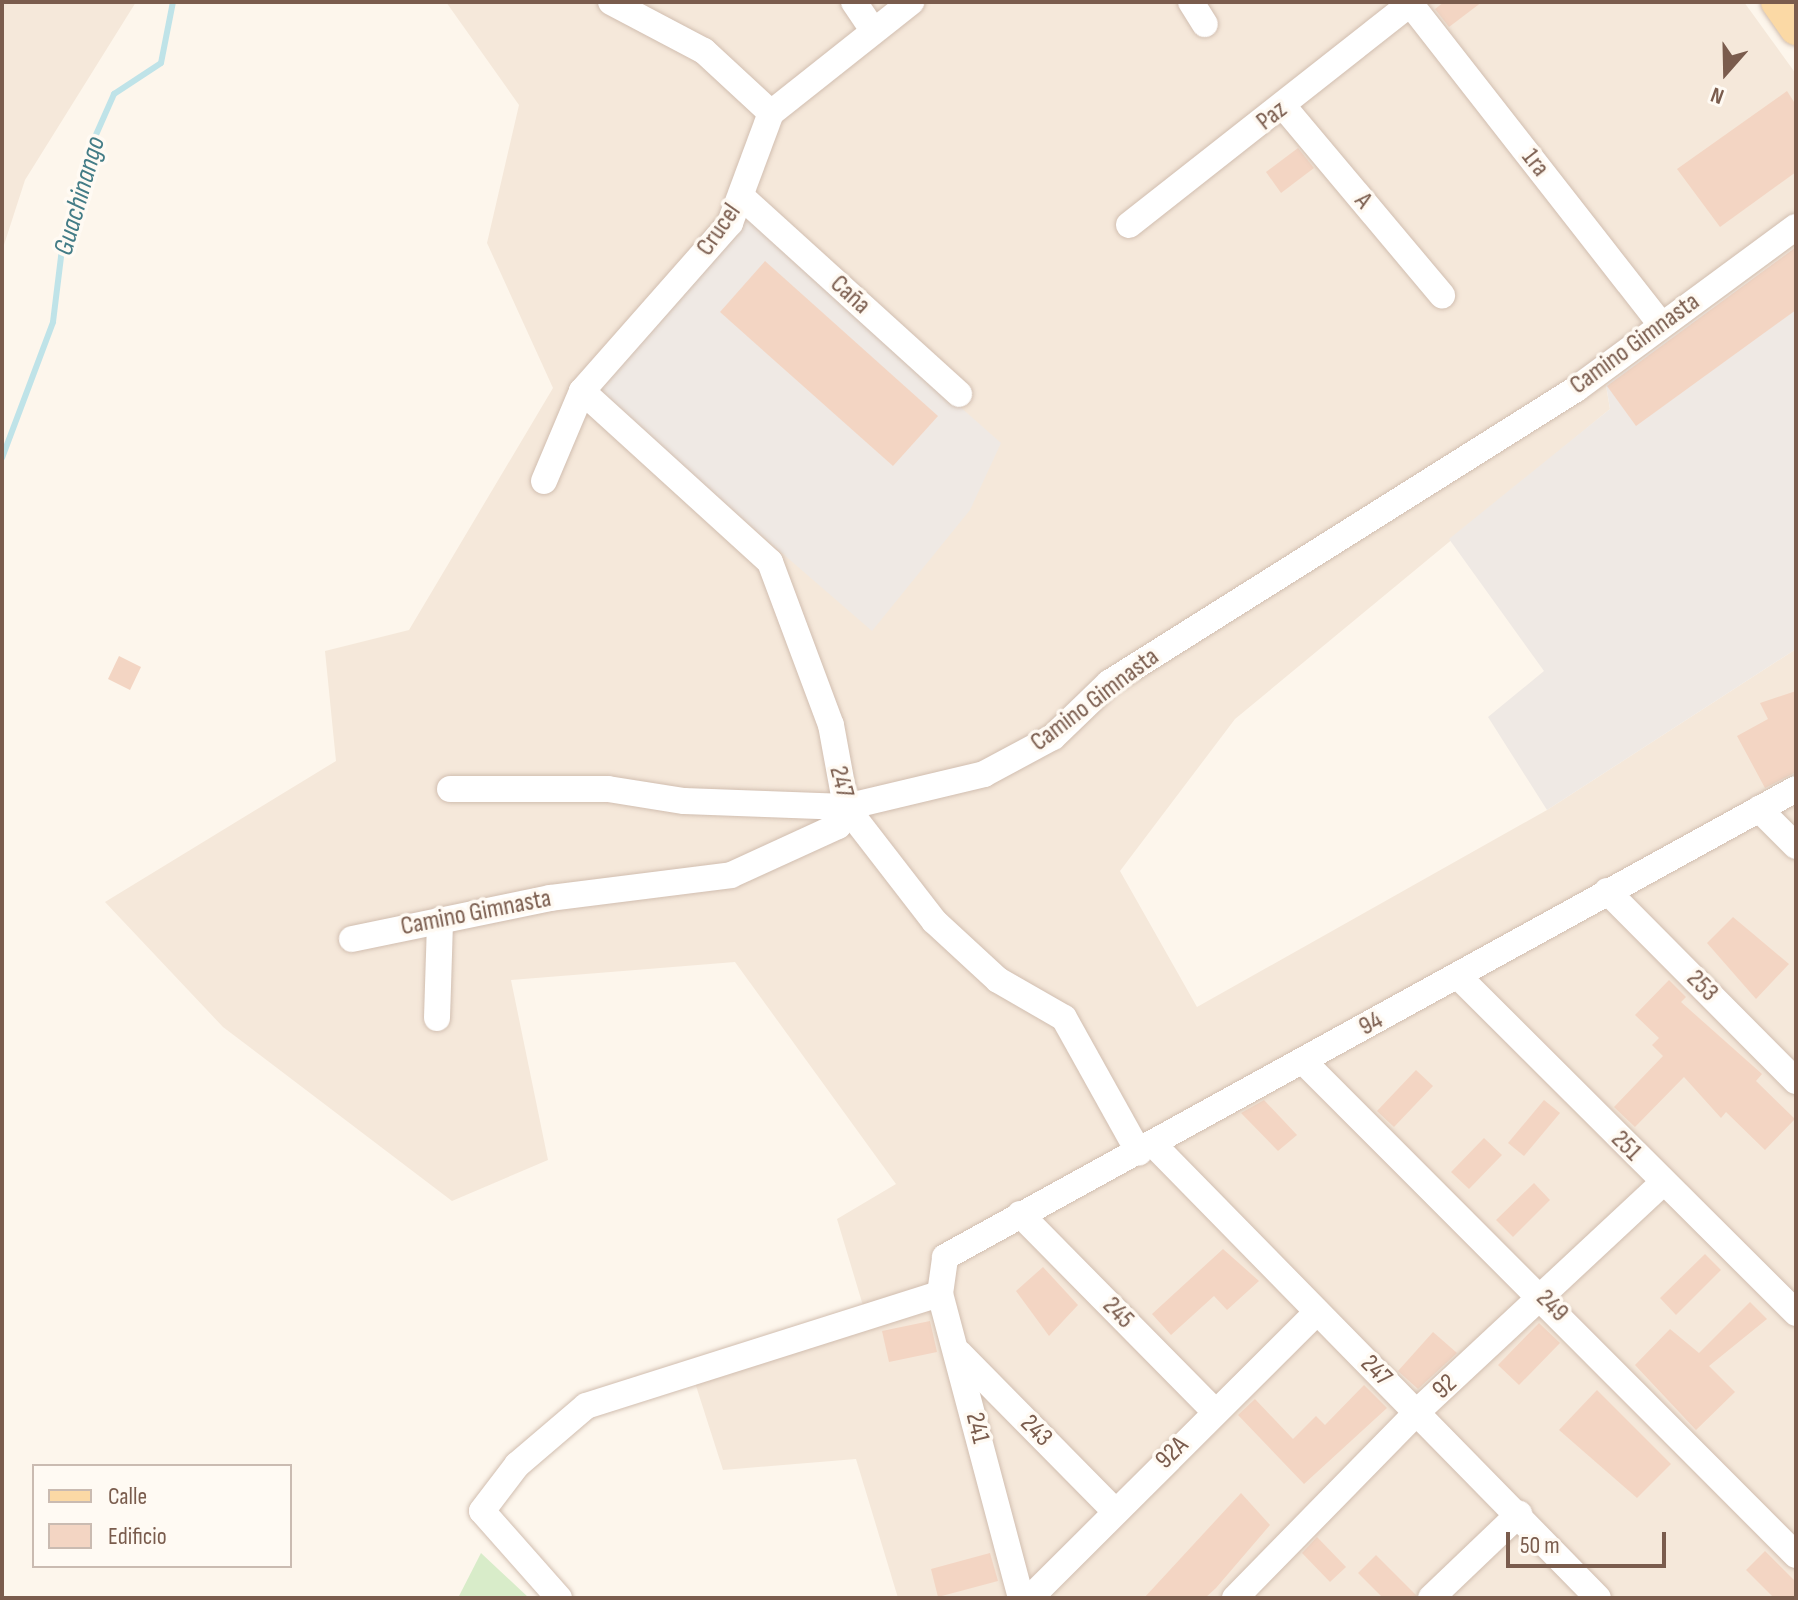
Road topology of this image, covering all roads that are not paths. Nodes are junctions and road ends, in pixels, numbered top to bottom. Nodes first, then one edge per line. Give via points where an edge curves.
1 (611, 2) edge
2 (854, 2) edge
3 (911, 2) edge
4 (1410, 2) edge
5 (1777, 2) edge
6 (872, 29) junction
7 (1796, 29) edge
8 (1284, 107) junction
9 (771, 113) junction
10 (742, 197) junction
11 (1129, 225) dead end
12 (1796, 227) edge
13 (1442, 295) dead end
14 (1661, 324) junction
15 (582, 391) junction
16 (959, 394) dead end
17 (544, 481) dead end
18 (450, 789) dead end
19 (1796, 789) edge
20 (846, 807) junction
21 (1759, 809) junction
22 (1796, 846) edge
23 (1607, 891) junction
24 (440, 920) junction
25 (352, 939) dead end
26 (1459, 977) junction
27 (437, 1018) dead end
28 (1303, 1061) junction
29 (1796, 1081) edge
30 (1146, 1149) junction
31 (1663, 1183) junction
32 (1020, 1214) junction
33 (945, 1257) joint
34 (940, 1294) junction
35 (1544, 1298) junction
36 (1317, 1312) junction
37 (1796, 1313) edge
38 (958, 1353) junction
39 (1215, 1412) junction
40 (1417, 1412) junction
41 (1114, 1510) junction
42 (1519, 1514) junction
43 (1796, 1555) edge
44 (559, 1598) edge
45 (1021, 1598) edge
46 (1030, 1598) edge
47 (1235, 1598) edge
48 (1431, 1598) edge
49 (1598, 1598) edge

1 - 9 street via 704,51
2 - 6 street
3 - 6 street
4 - 8 street, Paz
4 - 14 street, 1ra
5 - 7 main road
6 - 9 street
8 - 11 street, Paz
8 - 13 street, A
9 - 10 street, Crucel
10 - 15 street, Crucel via 730,223
10 - 16 street, Caña
12 - 14 street, Camino Gimnasta
14 - 20 street, Camino Gimnasta via 1576,389 1109,683 1053,737 984,774
15 - 17 street, Crucel
15 - 20 street, 247 via 770,562 831,725
18 - 20 street via 608,789 684,801
19 - 21 street, 94
20 - 24 street, Camino Gimnasta via 838,826 731,875
20 - 30 street, 247 via 934,921 998,980 1064,1018
21 - 22 street
21 - 23 street, 94
23 - 26 street, 94
23 - 29 street, 253
24 - 25 street, Camino Gimnasta
24 - 27 street
26 - 28 street, 94
26 - 31 street, 251
28 - 30 street, 94
28 - 35 street, 249
30 - 32 street, 94
30 - 36 street, 247
31 - 35 street, 92
31 - 37 street, 251
32 - 33 street, 94
32 - 39 street, 245
33 - 34 street, 241
34 - 38 street, 241
34 - 44 street via 586,1406 517,1465 482,1511
35 - 40 street, 92
35 - 43 street, 249
36 - 39 street, 92A
36 - 40 street, 247
38 - 41 street, 243
38 - 45 street, 241
39 - 41 street, 92A
40 - 42 street, 247
40 - 47 street, 92
41 - 46 street, 92A
42 - 48 street
42 - 49 street, 247

